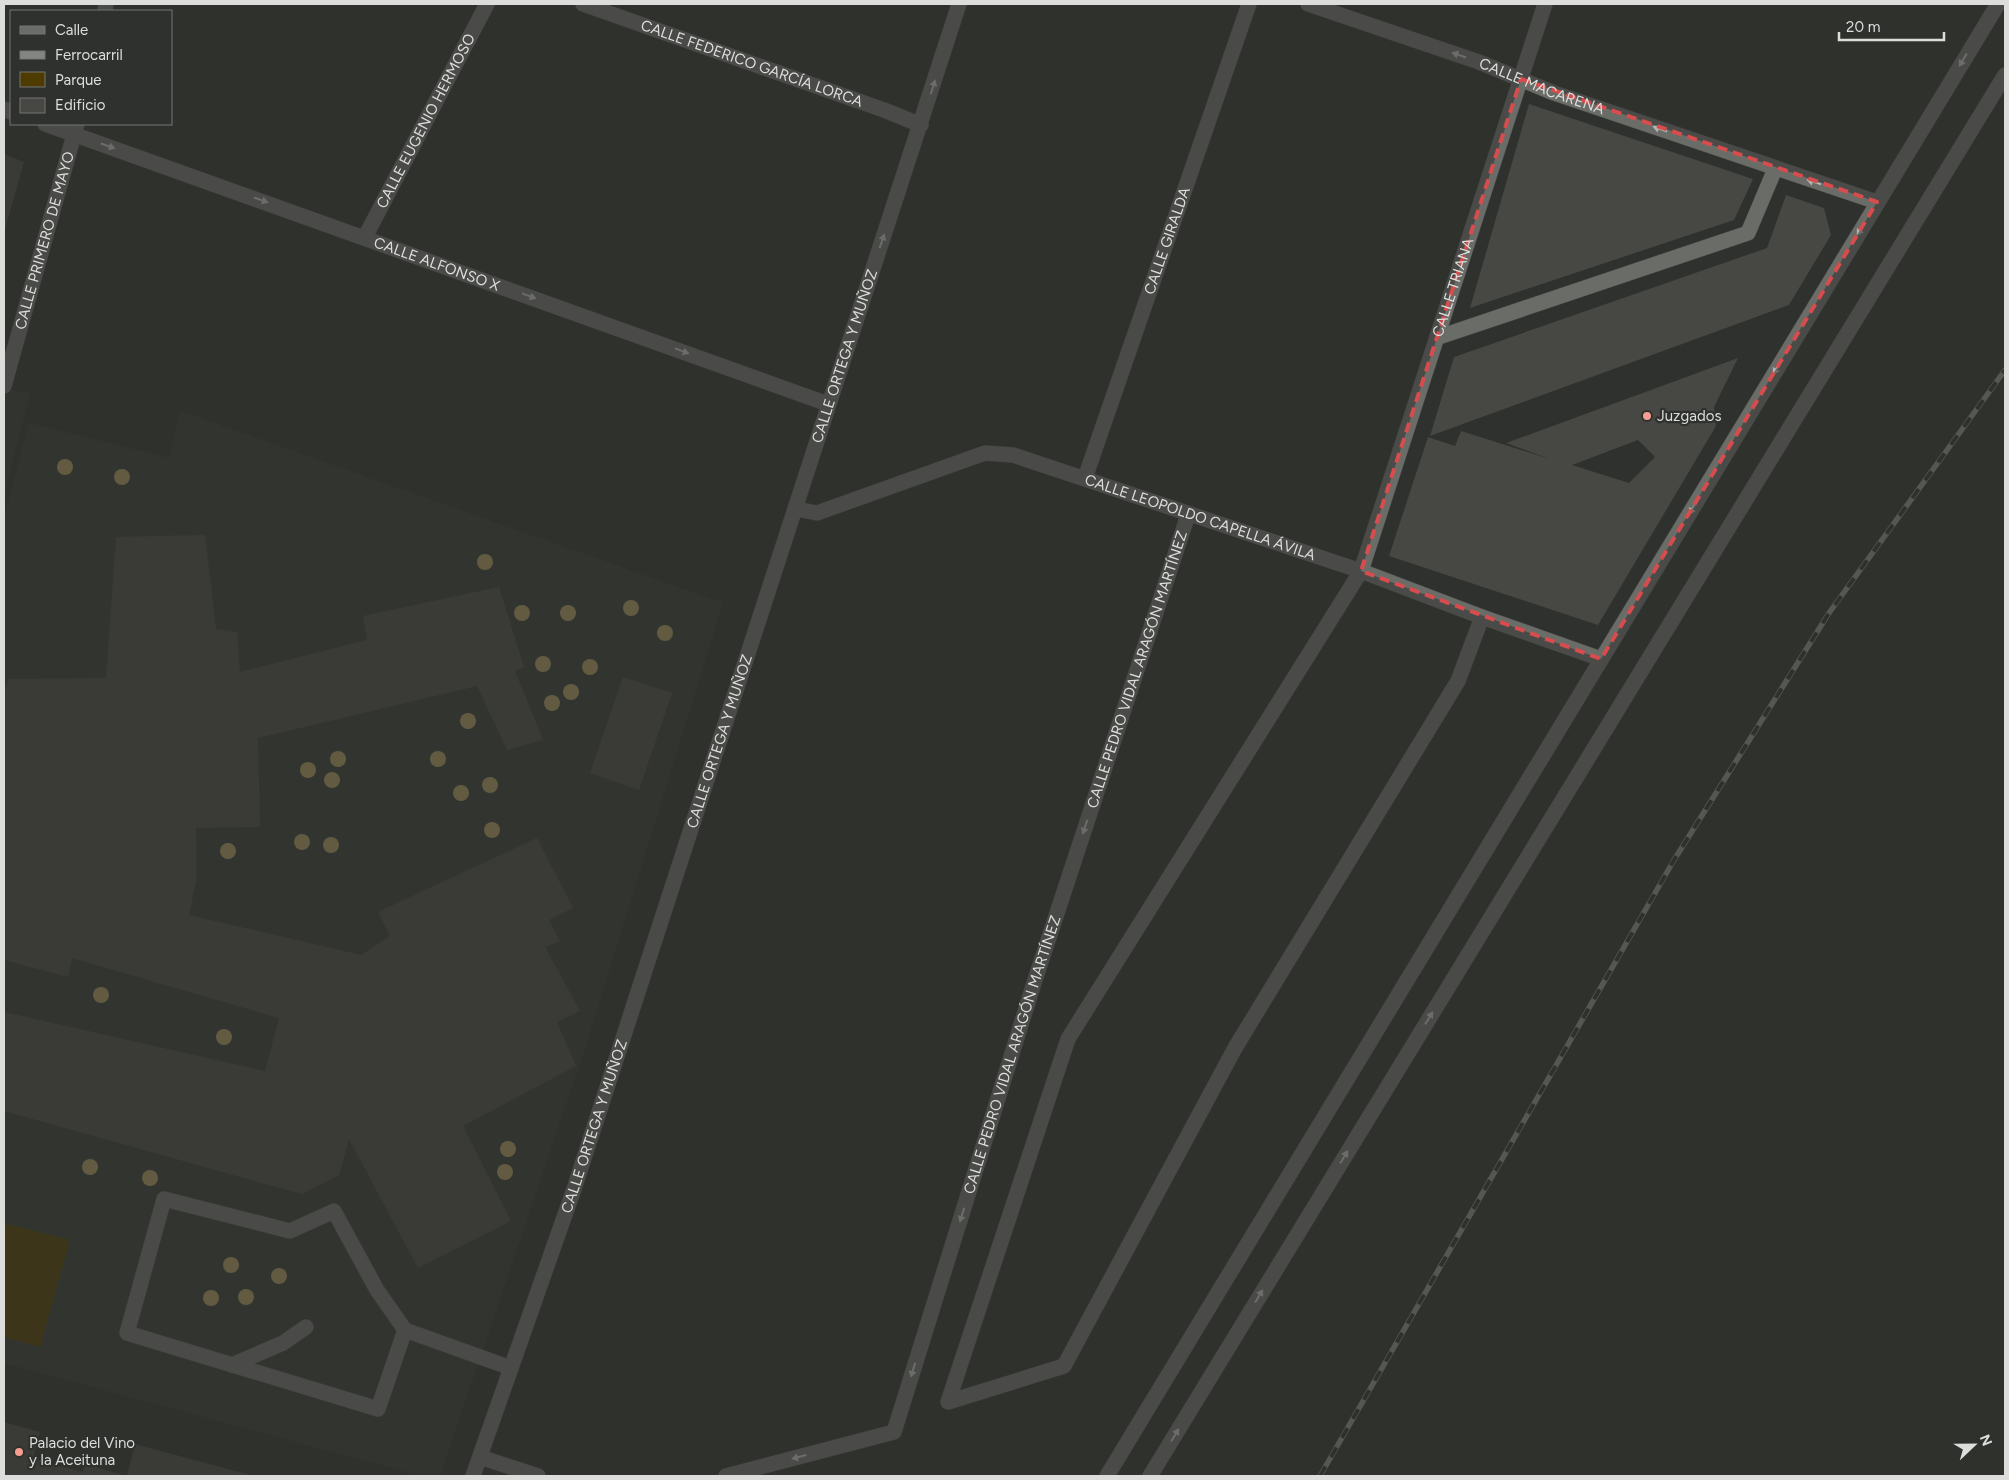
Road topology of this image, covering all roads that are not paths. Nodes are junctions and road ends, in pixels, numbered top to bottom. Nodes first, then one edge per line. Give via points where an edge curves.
1 (487, 4) edge
2 (582, 4) edge
3 (959, 4) edge
4 (1249, 4) edge
5 (1308, 4) edge
6 (1545, 4) edge
7 (1998, 4) edge
8 (2005, 75) edge
9 (1521, 79) junction
10 (51, 125) edge
11 (921, 125) junction
12 (76, 129) edge
13 (1775, 169) junction
14 (1877, 202) junction
15 (365, 236) junction
16 (1438, 337) junction
17 (6, 362) edge
18 (4, 386) edge
19 (828, 404) junction
20 (1085, 478) junction
21 (796, 509) junction
22 (1188, 515) junction
23 (1361, 571) junction
24 (1482, 617) junction
25 (1601, 659) junction
26 (306, 1327) dead end
27 (405, 1330) junction
28 (232, 1365) junction
29 (511, 1368) junction
30 (480, 1457) junction
31 (473, 1476) edge
32 (538, 1476) edge
33 (726, 1476) edge
34 (1108, 1476) edge
35 (1150, 1476) edge

1 - 15 street, CALLE EUGENIO HERMOSO
2 - 11 street, CALLE FEDERICO GARCÍA LORCA
11 -> 3 street, CALLE ORTEGA Y MUÑOZ
4 - 20 street, CALLE GIRALDA
9 -> 5 street, CALLE MACARENA
6 - 9 street, CALLE TRIANA
7 -> 14 street
35 -> 8 street
13 -> 9 street, CALLE MACARENA
9 - 16 street, CALLE TRIANA
10 - 12 street, CALLE ALFONSO X
19 -> 11 street, CALLE ORTEGA Y MUÑOZ
12 -> 15 street, CALLE ALFONSO X
12 - 17 street, CALLE PRIMERO DE MAYO via 23,320
14 -> 13 street, CALLE MACARENA
13 - 16 street via 1748,232
14 -> 25 street
15 -> 19 street, CALLE ALFONSO X
16 - 23 street, CALLE TRIANA
17 - 18 street, CALLE PRIMERO DE MAYO
19 - 21 street, CALLE ORTEGA Y MUÑOZ
20 - 21 street, CALLE LEOPOLDO CAPELLA ÁVILA via 1013,455 985,453 817,514
20 - 22 street, CALLE LEOPOLDO CAPELLA ÁVILA
21 - 29 street, CALLE ORTEGA Y MUÑOZ via 574,1189
22 - 23 street, CALLE LEOPOLDO CAPELLA ÁVILA
22 -> 33 street, CALLE PEDRO VIDAL ARAGÓN MARTÍNEZ via 1034,983 894,1432
23 - 24 street, CALLE LEOPOLDO CAPELLA ÁVILA
23 - 24 street, CALLE TRIANA via 1068,1039 948,1402 1064,1366 1235,1048 1458,681
24 - 25 street, CALLE LEOPOLDO CAPELLA ÁVILA
25 - 34 street
26 - 28 street via 284,1343
27 - 28 street via 378,1410
27 - 28 street via 377,1290 334,1211 290,1231 164,1199 127,1333
27 - 29 street
29 - 30 street, CALLE ORTEGA Y MUÑOZ
30 - 31 street, CALLE ORTEGA Y MUÑOZ
30 - 32 street

